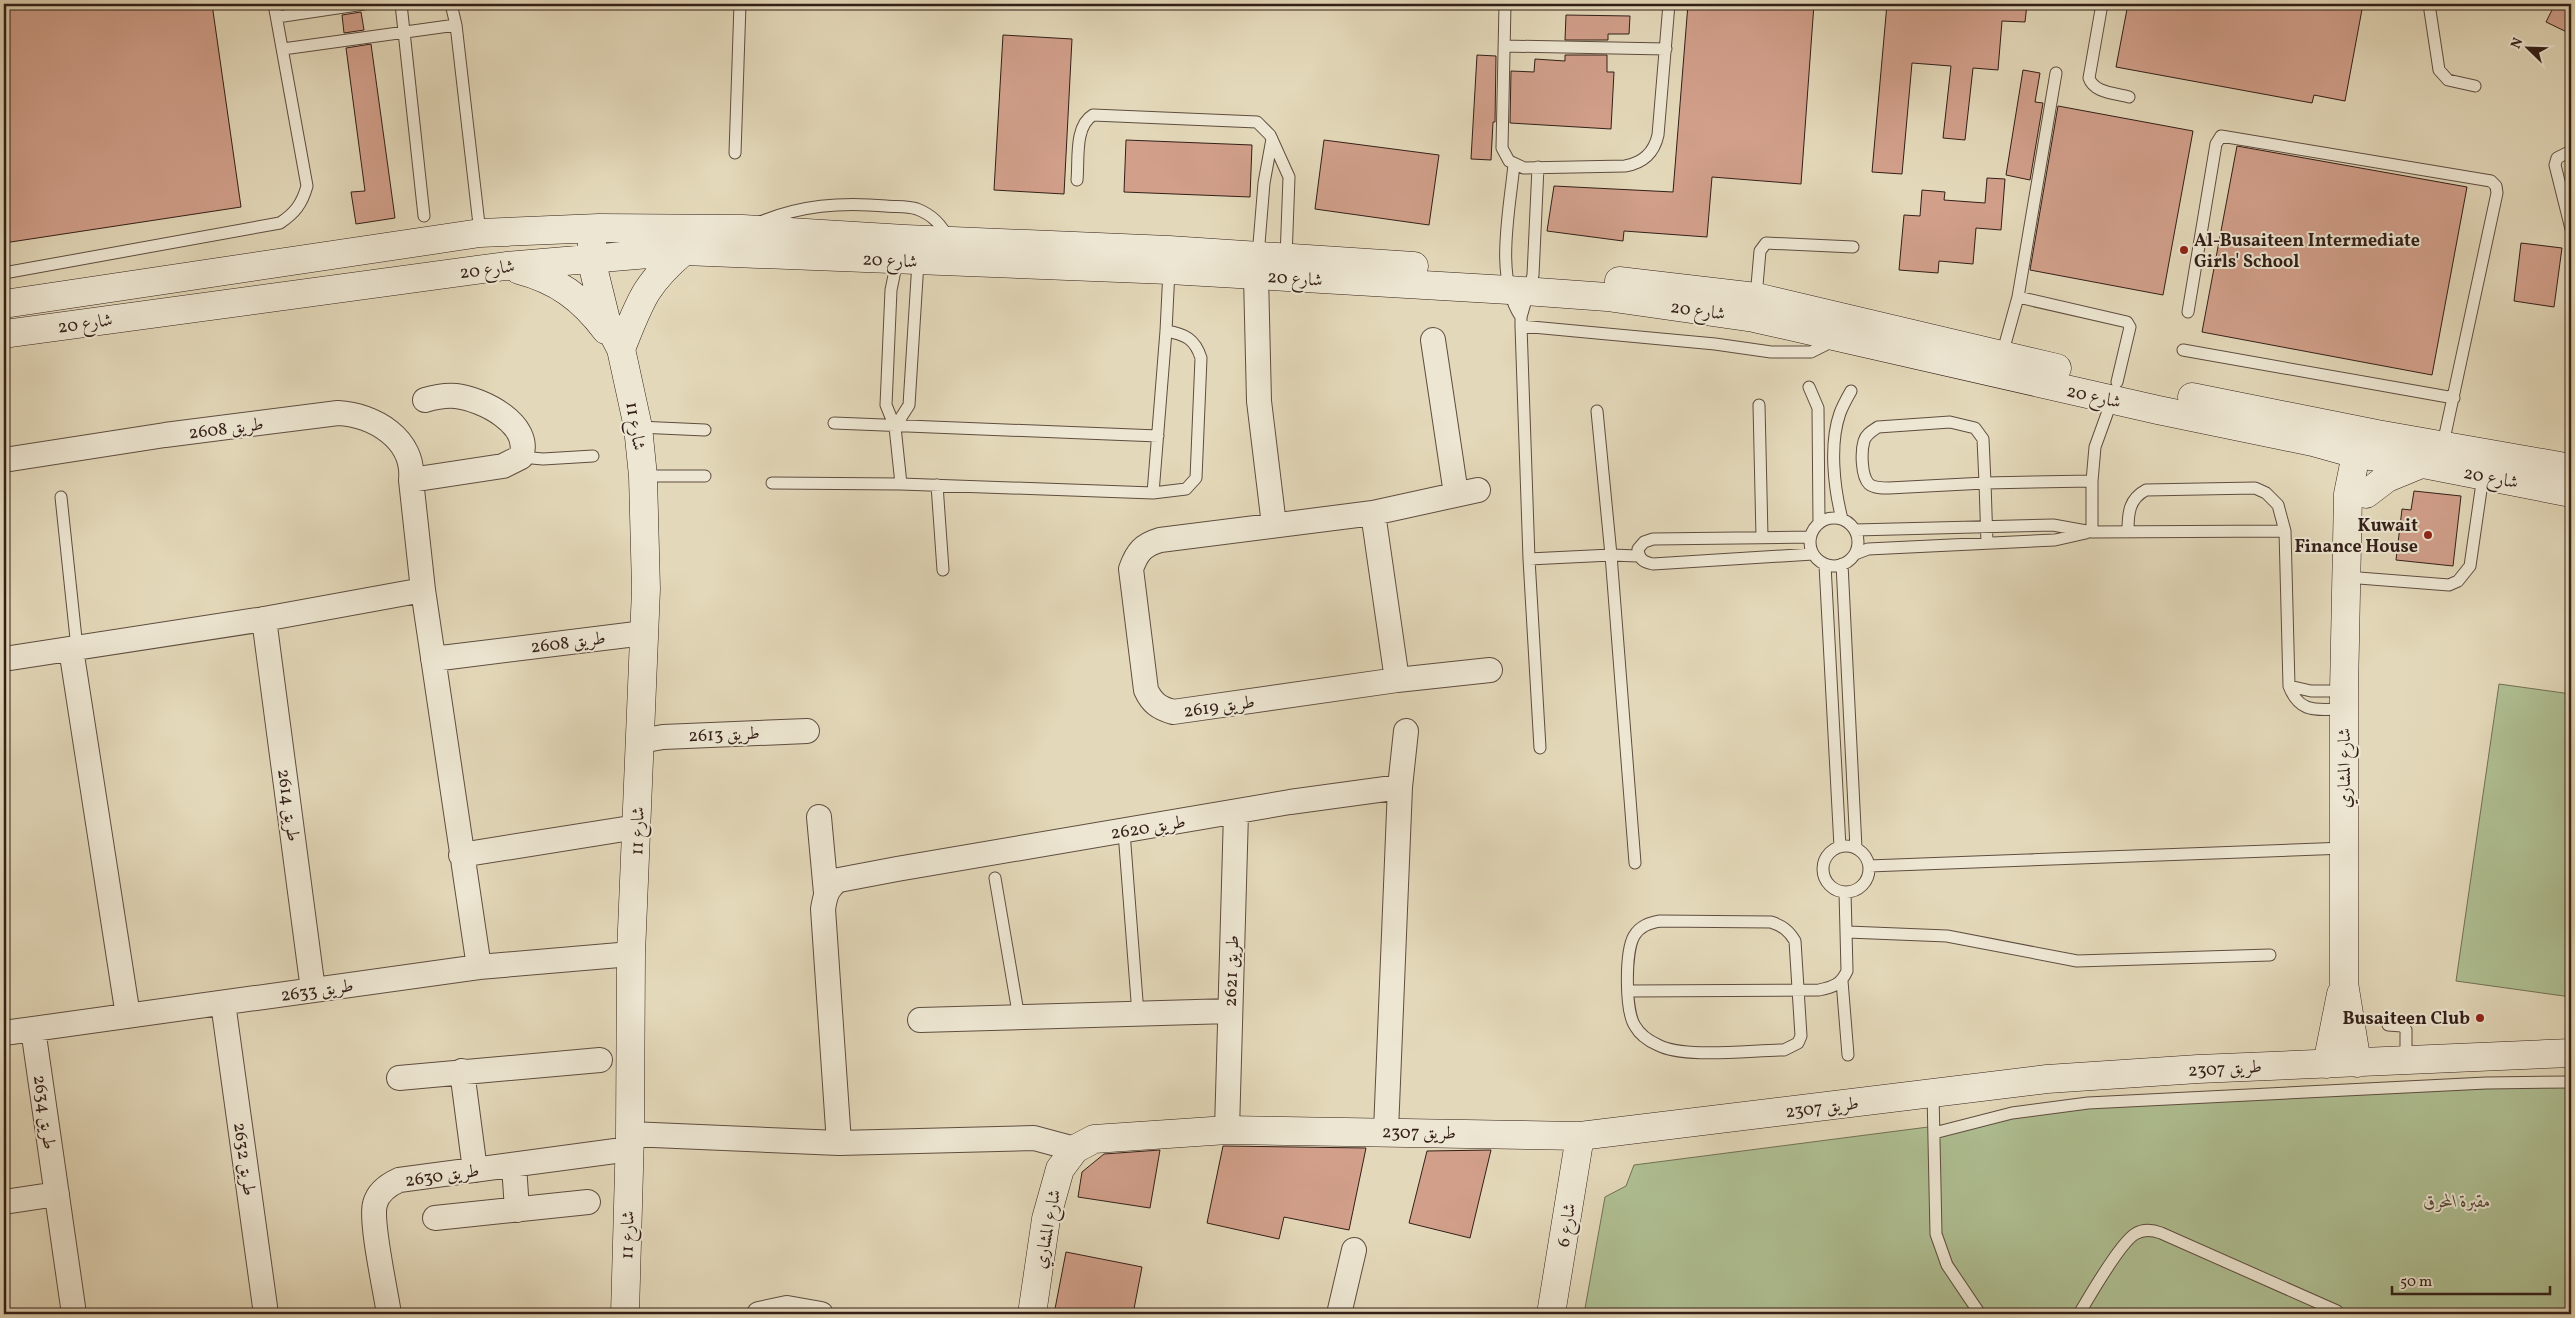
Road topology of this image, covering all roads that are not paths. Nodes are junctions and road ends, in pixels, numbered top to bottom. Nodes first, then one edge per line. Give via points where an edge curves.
1 (274, 4) edge
2 (364, 4) edge
3 (401, 4) edge
4 (451, 4) edge
5 (740, 4) edge
6 (1505, 4) edge
7 (1669, 4) edge
8 (2102, 4) edge
9 (2430, 4) edge
10 (277, 17) junction
11 (456, 25) junction
12 (404, 33) junction
13 (1504, 46) junction
14 (1666, 49) junction
15 (283, 50) junction
16 (2056, 72) dead end
17 (2475, 86) dead end
18 (2129, 96) dead end
19 (1272, 139) junction
20 (2571, 151) edge
21 (735, 153) dead end
22 (1514, 164) junction
23 (1538, 167) junction
24 (1077, 180) dead end
25 (424, 216) dead end
26 (743, 229) junction
27 (2571, 229) edge
28 (480, 233) junction
29 (949, 240) junction
30 (595, 243) junction
31 (1853, 247) dead end
32 (684, 251) junction
33 (907, 254) junction
34 (1169, 260) junction
35 (506, 266) junction
36 (1257, 266) junction
37 (1286, 267) junction
38 (4, 273) edge
39 (1520, 295) junction
40 (1756, 297) junction
41 (2018, 297) junction
42 (4, 304) edge
43 (2188, 312) dead end
44 (1166, 331) junction
45 (4, 334) edge
46 (1838, 338) junction
47 (1433, 340) dead end
48 (621, 349) junction
49 (2183, 350) dead end
50 (2002, 355) junction
51 (1809, 387) dead end
52 (1851, 391) dead end
53 (2115, 391) junction
54 (2454, 398) junction
55 (425, 400) dead end
56 (1760, 405) dead end
57 (1597, 411) dead end
58 (834, 423) dead end
59 (638, 427) junction
60 (895, 427) junction
61 (705, 430) dead end
62 (1158, 436) junction
63 (2313, 442) junction
64 (2367, 443) junction
65 (2443, 444) junction
66 (593, 456) dead end
67 (521, 457) junction
68 (4, 460) edge
69 (2423, 464) junction
70 (2571, 468) edge
71 (2483, 475) junction
72 (642, 476) junction
73 (704, 476) dead end
74 (411, 480) junction
75 (2092, 481) junction
76 (772, 483) dead end
77 (1985, 483) junction
78 (901, 484) junction
79 (937, 485) junction
80 (1153, 493) junction
81 (2571, 493) edge
82 (2357, 494) junction
83 (61, 497) dead end
84 (1373, 513) junction
85 (1842, 519) junction
86 (1818, 523) junction
87 (1274, 526) junction
88 (1986, 526) junction
89 (1855, 530) junction
90 (2128, 531) junction
91 (2285, 531) junction
92 (2092, 532) junction
93 (1762, 537) junction
94 (1810, 537) junction
95 (1987, 543) junction
96 (1813, 554) junction
97 (1855, 554) junction
98 (1611, 555) junction
99 (1638, 556) junction
100 (1529, 559) junction
101 (1825, 564) junction
102 (1842, 564) junction
103 (2347, 566) junction
104 (943, 570) dead end
105 (423, 590) junction
106 (264, 619) junction
107 (644, 632) junction
108 (74, 649) junction
109 (4, 659) edge
110 (433, 659) junction
111 (1490, 670) dead end
112 (1397, 680) junction
113 (2289, 686) junction
114 (2344, 700) junction
115 (807, 731) dead end
116 (1406, 731) dead end
117 (640, 741) junction
118 (1540, 748) dead end
119 (1400, 787) junction
120 (1236, 813) junction
121 (819, 817) dead end
122 (637, 827) junction
123 (1124, 832) junction
124 (1840, 847) junction
125 (1856, 848) junction
126 (2345, 848) junction
127 (461, 855) junction
128 (1635, 863) dead end
129 (1870, 866) junction
130 (995, 878) dead end
131 (1846, 892) junction
132 (826, 893) junction
133 (1848, 932) junction
134 (631, 954) junction
135 (2270, 955) dead end
136 (479, 967) junction
137 (1842, 981) junction
138 (2344, 983) junction
139 (313, 990) junction
140 (1798, 990) junction
141 (1629, 991) junction
142 (223, 1003) junction
143 (1230, 1011) junction
144 (1138, 1014) junction
145 (128, 1016) junction
146 (1019, 1018) junction
147 (920, 1020) dead end
148 (2388, 1025) dead end
149 (33, 1029) junction
150 (4, 1033) edge
151 (2571, 1053) edge
152 (1848, 1055) dead end
153 (600, 1060) dead end
154 (2406, 1061) junction
155 (2357, 1063) junction
156 (2327, 1064) junction
157 (462, 1071) junction
158 (399, 1078) dead end
159 (2571, 1082) edge
160 (1933, 1093) junction
161 (1227, 1130) junction
162 (1386, 1132) junction
163 (1934, 1133) junction
164 (1580, 1136) junction
165 (630, 1142) junction
166 (839, 1143) junction
167 (1075, 1149) junction
168 (514, 1165) junction
169 (475, 1170) junction
170 (57, 1194) junction
171 (4, 1202) edge
172 (588, 1202) dead end
173 (517, 1210) junction
174 (435, 1218) dead end
175 (1354, 1250) dead end
176 (2337, 1311) dead end
177 (74, 1314) edge
178 (266, 1314) edge
179 (389, 1314) edge
180 (625, 1314) edge
181 (759, 1314) edge
182 (822, 1314) edge
183 (1032, 1314) edge
184 (1339, 1314) edge
185 (1551, 1314) edge
186 (1980, 1314) edge
187 (2079, 1314) edge

1 - 10 lane
2 - 10 lane
3 - 12 lane
4 - 11 lane
5 - 21 lane
6 - 13 lane
7 - 14 lane
8 - 18 lane via 2089,78 2098,89
9 - 17 lane via 2439,70 2448,80
10 - 15 lane
11 - 12 lane
11 - 28 lane
12 - 15 lane
12 - 25 lane
13 - 14 lane
13 - 22 lane via 1502,148
14 - 23 lane via 1658,135 1647,156 1625,166
15 - 38 lane via 307,186 302,202 293,214 280,223
16 - 41 lane
19 - 24 lane via 1263,126 1251,120 1099,114 1087,119 1082,128
19 - 36 lane via 1264,183
19 - 37 lane via 1289,178
20 - 27 lane via 2557,158 2555,165
22 - 23 lane via 1524,168
22 - 39 lane
23 - 39 lane
26 - 29 lane via 809,206 862,204 915,208 936,220
26 - 30 main road, شارع 20
26 - 33 main road, شارع 20
28 - 30 main road, شارع 20
28 - 42 main road, شارع 20
29 - 33 main road, شارع 20
29 - 34 main road, شارع 20
30 - 32 main road, شارع 20
30 - 35 main road, شارع 20
30 - 48 main road, شارع 11 via 624,323
31 - 40 lane via 1766,243 1760,251
32 - 33 main road, شارع 20
32 - 48 main road via 660,270 648,287
33 - 34 main road, شارع 20
33 - 60 lane via 909,406
33 - 60 lane via 891,290 886,405
34 - 36 main road, شارع 20
34 - 44 lane
35 - 45 main road, شارع 20
35 - 48 main road via 542,276 573,293
36 - 37 main road, شارع 20
36 - 87 street via 1259,401
37 - 39 main road, شارع 20
39 - 40 main road, شارع 20 via 1618,281
39 - 46 main road, شارع 20 via 1607,297 1754,318
39 - 46 lane via 1715,344 1772,352 1811,352
39 - 100 lane
40 - 50 main road, شارع 20
41 - 50 lane
41 - 53 lane via 2127,322 2130,327
43 - 54 lane via 2216,144 2222,136 2487,179 2494,183 2497,193
44 - 62 lane
44 - 80 lane via 1189,338 1197,346 1201,358 1196,478 1186,489
46 - 53 main road, شارع 20
47 - 84 street, طريق 2619 via 1467,492
48 - 59 main road, شارع 11
49 - 54 lane
50 - 53 main road, شارع 20
51 - 86 lane via 1818,408
52 - 85 lane via 1840,413 1835,449
53 - 63 main road, شارع 20
53 - 64 main road, شارع 20
53 - 75 lane via 2095,447
54 - 65 lane
55 - 67 street via 454,396 488,406 522,437 524,450
56 - 93 lane
57 - 98 lane
58 - 60 lane
59 - 61 lane
59 - 72 main road, شارع 11
60 - 62 lane
60 - 78 lane
62 - 80 lane
63 - 64 main road, شارع 20
63 - 82 main road
64 - 65 main road, شارع 20
64 - 69 main road, شارع 20
64 - 82 main road, شارع المشاري
65 - 70 main road, شارع 20
66 - 67 lane
67 - 74 street via 503,466
68 - 74 street, طريق 2608 via 338,413 366,417 390,432 408,455
69 - 71 main road, شارع 20
69 - 82 main road via 2392,475
71 - 81 main road, شارع 20
71 - 103 lane via 2470,566 2458,581 2449,585
72 - 73 lane
72 - 107 main road, شارع 11 via 646,588
74 - 105 street, طريق 2608
75 - 77 lane
75 - 92 lane
76 - 78 lane
77 - 77 lane via 1983,439 1974,428 1964,424 1878,427 1864,440 1864,476 1869,484 1877,487
77 - 88 lane
78 - 79 lane
79 - 80 lane
79 - 104 lane
82 - 103 main road, شارع المشاري
83 - 108 lane
84 - 87 street, طريق 2619
84 - 112 street
85 - 86 lane via 1834,517
85 - 89 lane
86 - 94 lane
87 - 112 street, طريق 2619 via 1160,540 1147,544 1136,554 1131,569 1146,690 1152,701 1173,712
88 - 89 lane
88 - 92 lane via 2053,525
88 - 95 lane
89 - 97 lane via 1858,546
90 - 91 lane
90 - 91 lane via 2131,504 2136,495 2146,490 2255,488 2266,493 2278,505
90 - 92 lane
91 - 113 lane
92 - 95 lane via 2055,540
93 - 94 lane
93 - 99 lane via 1653,539 1644,542 1638,549
94 - 96 lane
95 - 97 lane via 1868,549
96 - 99 lane via 1653,564 1643,562
96 - 101 lane
97 - 102 lane
98 - 99 lane
98 - 100 lane
98 - 128 lane
100 - 118 lane
101 - 102 lane
101 - 124 lane
102 - 125 lane
103 - 114 main road, شارع المشاري
105 - 106 street
105 - 110 street, طريق 2608
106 - 108 street
106 - 139 street, طريق 2614
107 - 110 street, طريق 2608
107 - 117 main road, شارع 11
108 - 109 street
108 - 145 street
110 - 127 street, طريق 2608
111 - 112 street, طريق 2619
113 - 114 lane
113 - 114 lane via 2294,699 2312,709
114 - 126 main road, شارع المشاري
115 - 117 street, طريق 2613 via 663,737
116 - 119 street
117 - 122 main road, شارع 11
119 - 120 street, طريق 2620
119 - 162 street
120 - 123 street, طريق 2620
120 - 143 street, طريق 2621
121 - 132 street
122 - 127 street
122 - 134 main road, شارع 11
123 - 132 street, طريق 2620 via 839,880
123 - 144 lane
124 - 125 lane
124 - 131 lane via 1827,856 1824,872 1831,886
125 - 129 lane
126 - 129 lane
126 - 138 main road, شارع المشاري
127 - 136 street, طريق 2608
129 - 131 lane via 1866,881 1854,891
130 - 146 lane
131 - 133 lane
132 - 166 street via 823,909
133 - 135 lane via 1947,936 2077,960
133 - 137 lane via 1846,971
134 - 136 street, طريق 2633
134 - 165 main road, شارع 11
136 - 139 street, طريق 2633
137 - 140 lane via 1832,987
137 - 152 lane
138 - 155 main road, شارع المشاري
138 - 156 main road, شارع المشاري
139 - 142 street, طريق 2633
140 - 141 lane
140 - 141 lane via 1801,1036 1791,1048 1677,1052 1646,1039 1635,1027 1629,1014
140 - 141 lane via 1795,941 1782,926 1772,922 1660,921 1646,924 1634,935 1629,949
142 - 145 street, طريق 2633
142 - 178 street, طريق 2632
143 - 144 street
143 - 161 street, طريق 2621
144 - 146 street
145 - 149 street, طريق 2633
146 - 147 street
148 - 154 lane via 2402,1026 2406,1030
149 - 150 street, طريق 2633
149 - 170 street, طريق 2634
151 - 154 main road, طريق 2307
153 - 157 street
154 - 155 main road, طريق 2307
155 - 156 main road, طريق 2307
156 - 160 main road, طريق 2307 via 2046,1079
157 - 158 street
157 - 169 street
159 - 163 lane via 2486,1083 2088,1103 2012,1113
160 - 163 lane
160 - 164 main road, طريق 2307
161 - 162 main road, طريق 2307
161 - 167 main road, طريق 2307 via 1094,1139
162 - 164 main road, طريق 2307
163 - 186 lane via 1934,1223 1938,1245
164 - 185 main road, شارع 6
165 - 166 street, طريق 2630
165 - 168 street, طريق 2630
165 - 180 main road, شارع 11
166 - 167 street, طريق 2630 via 1034,1138
167 - 183 main road, شارع المشاري via 1060,1169 1046,1219
168 - 169 street, طريق 2630
168 - 173 street
169 - 179 street, طريق 2630 via 399,1180 378,1196 374,1221
170 - 171 street
170 - 177 street, طريق 2634
172 - 173 street
173 - 174 street
175 - 184 street
176 - 187 lane via 2149,1230 2133,1235
181 - 182 street via 786,1308

